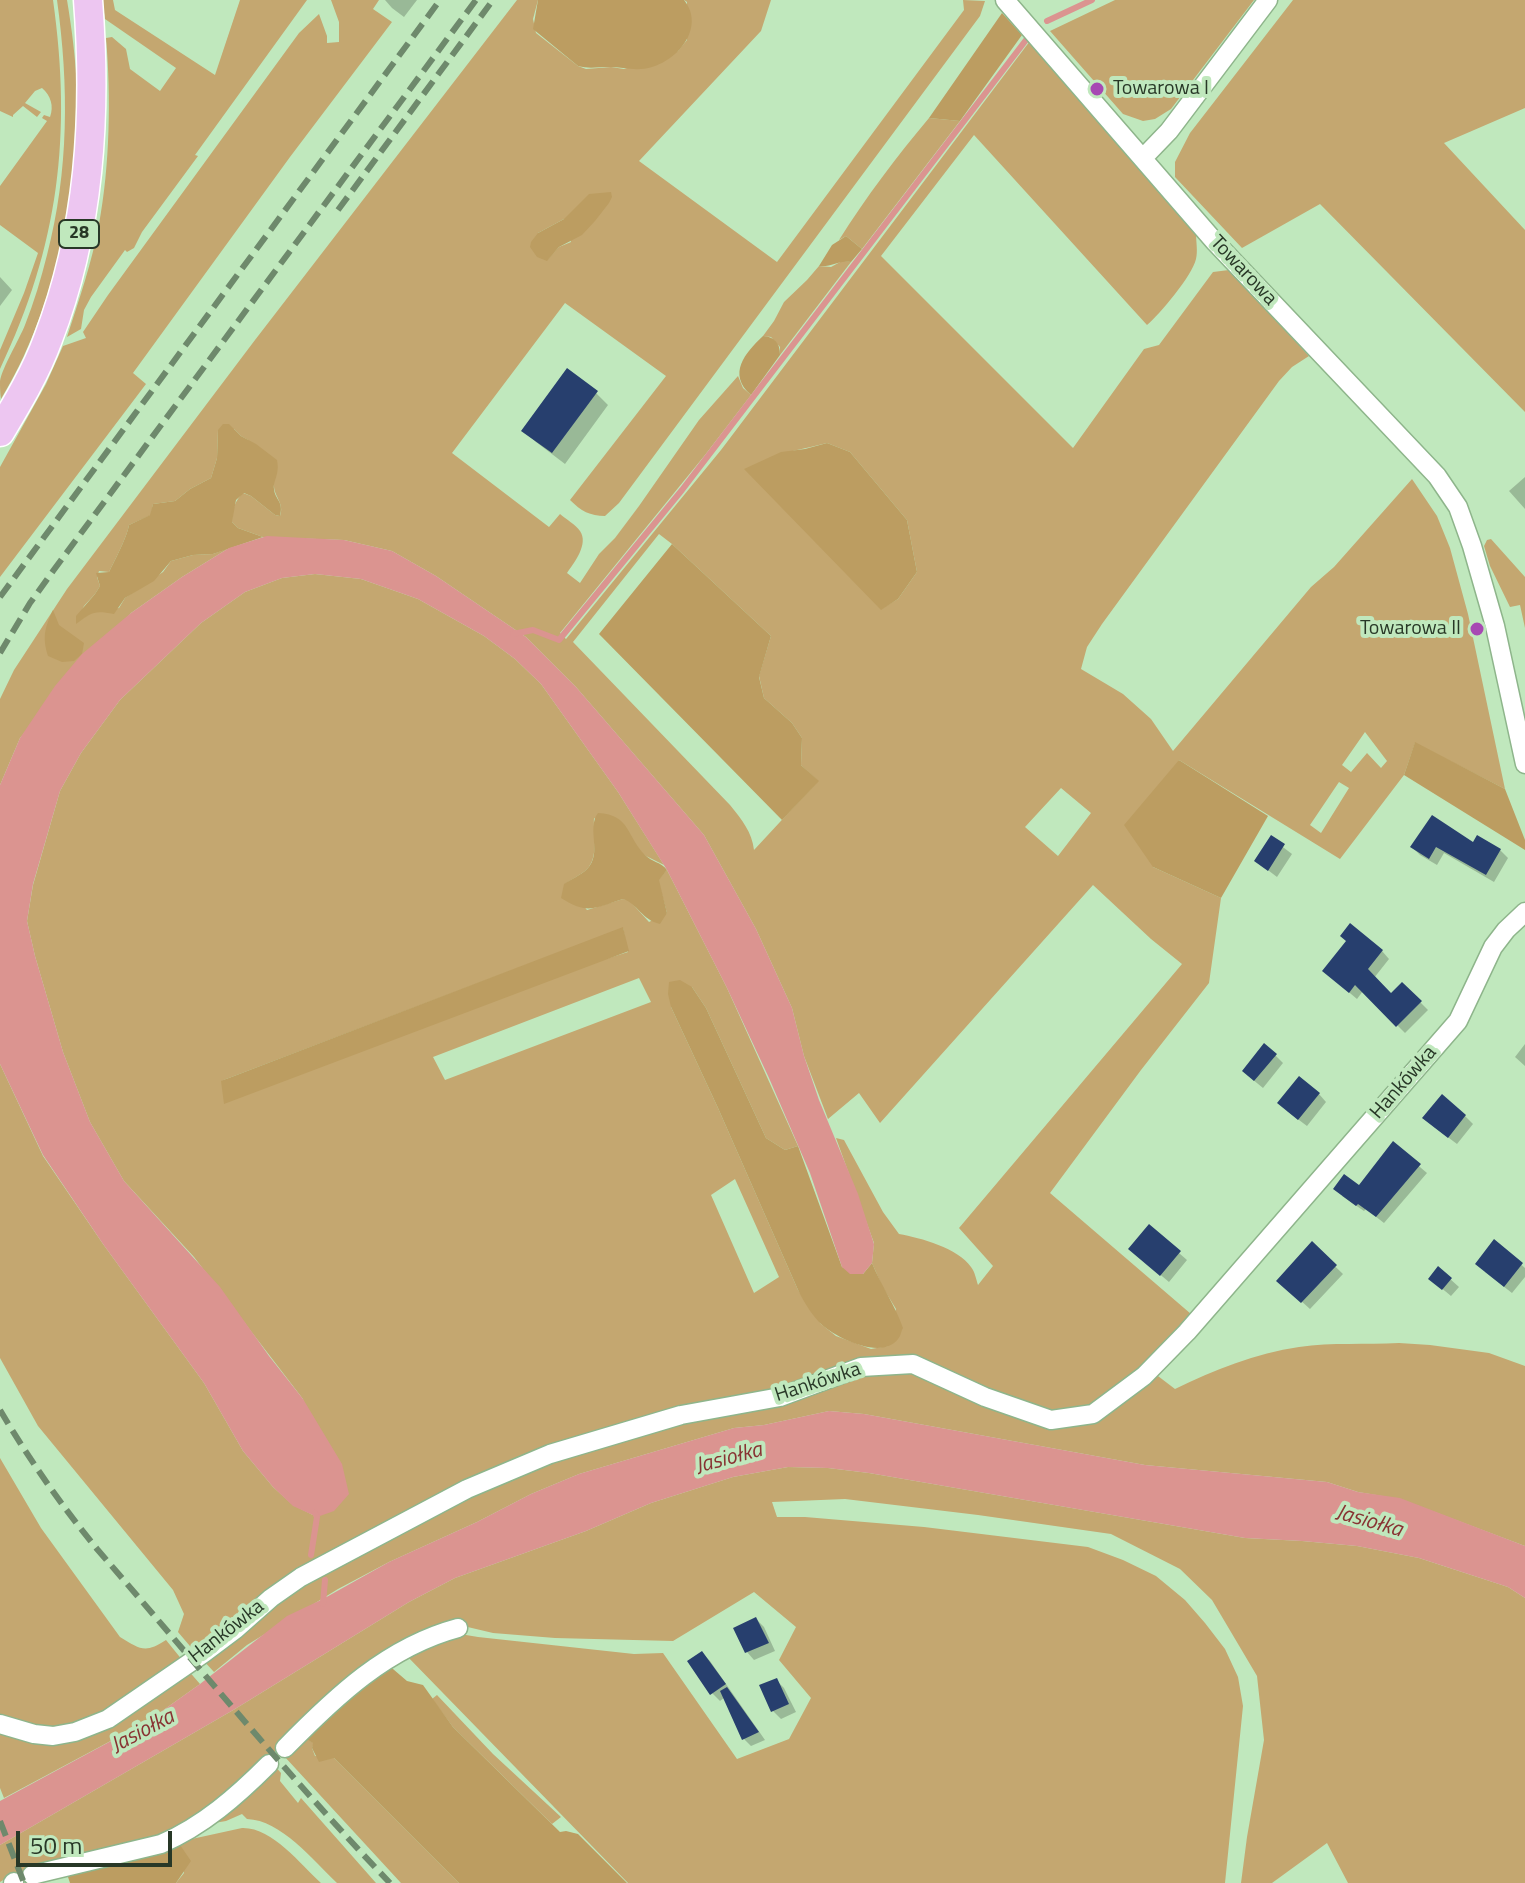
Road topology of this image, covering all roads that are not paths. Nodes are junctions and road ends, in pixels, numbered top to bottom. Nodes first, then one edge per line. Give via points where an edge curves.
1 (88, 0) edge
2 (1005, 0) edge
3 (1268, 0) edge
4 (1143, 158) junction
5 (0, 432) edge
6 (1525, 762) edge
7 (1525, 912) edge
8 (458, 1628) dead end
9 (0, 1724) edge
10 (285, 1748) dead end
11 (269, 1764) dead end
12 (32, 1875) dead end

1 - 5 main road, 28 via 91,138 80,228 48,340
2 - 4 street, Towarowa
3 - 4 street
4 - 6 street, Towarowa via 1215,242 1437,476 1458,507 1495,626
7 - 9 street, Hankówka via 1493,947 1458,1021 1187,1332 1144,1376 1093,1414 1051,1420 913,1364 861,1367 780,1397 681,1415 550,1454 467,1489 329,1561 108,1719 53,1736
8 - 10 street via 390,1656
11 - 12 street via 181,1835

